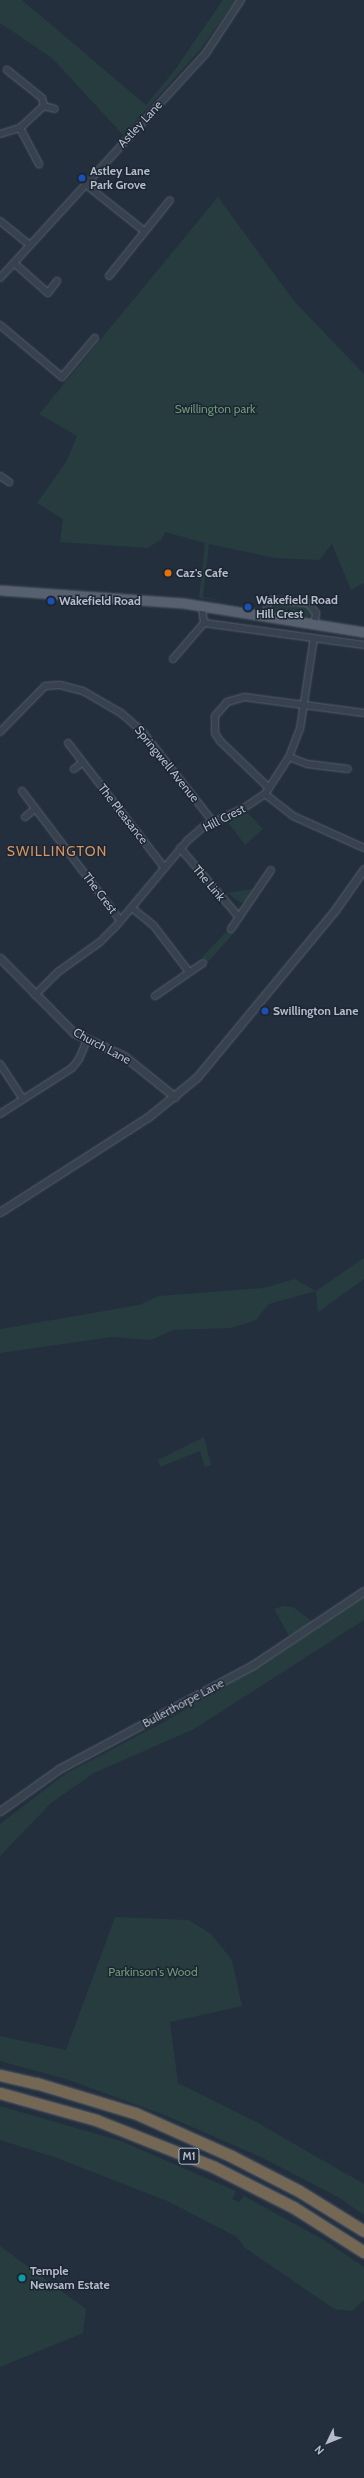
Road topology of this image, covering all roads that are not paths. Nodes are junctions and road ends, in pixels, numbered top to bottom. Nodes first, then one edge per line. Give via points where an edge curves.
1 (241, 0) edge
2 (7, 70) dead end
3 (44, 106) junction
4 (55, 109) dead end
5 (20, 128) junction
6 (0, 134) edge
7 (39, 164) dead end
8 (84, 184) junction
9 (170, 200) dead end
10 (0, 221) edge
11 (144, 231) junction
12 (30, 245) junction
13 (14, 263) junction
14 (109, 276) dead end
15 (0, 278) edge
16 (57, 281) dead end
17 (0, 325) edge
18 (95, 338) dead end
19 (0, 476) edge
20 (9, 482) dead end
21 (0, 590) edge
22 (202, 606) junction
23 (265, 617) junction
24 (204, 623) junction
25 (314, 625) junction
26 (364, 632) edge
27 (314, 638) junction
28 (364, 645) edge
29 (173, 659) dead end
30 (303, 705) junction
31 (364, 713) edge
32 (0, 732) edge
33 (68, 743) dead end
34 (289, 757) junction
35 (82, 762) junction
36 (74, 769) dead end
37 (348, 769) dead end
38 (269, 788) junction
39 (22, 791) dead end
40 (265, 794) junction
41 (35, 809) junction
42 (25, 817) dead end
43 (213, 822) junction
44 (180, 848) junction
45 (364, 848) edge
46 (163, 866) junction
47 (364, 869) edge
48 (271, 870) dead end
49 (132, 908) junction
50 (239, 917) junction
51 (120, 920) junction
52 (231, 929) dead end
53 (0, 958) edge
54 (202, 963) dead end
55 (190, 972) junction
56 (35, 995) junction
57 (155, 996) dead end
58 (86, 1040) junction
59 (0, 1064) edge
60 (175, 1097) junction
61 (23, 1100) junction
62 (0, 1114) edge
63 (0, 1212) edge
64 (364, 1591) edge
65 (0, 1811) edge
66 (0, 2075) edge
67 (0, 2093) edge
68 (364, 2231) edge
69 (364, 2252) edge

1 - 8 street, Astley Lane via 206,54
2 - 3 street via 40,96
3 - 4 street
3 - 5 street
5 - 6 street
5 - 7 street
8 - 11 street
8 - 12 street, Astley Lane
9 - 11 street
10 - 12 street
11 - 14 street
12 - 13 street, Astley Lane
13 - 15 street, Astley Lane
13 - 16 street via 48,293
17 - 18 street via 62,377
19 - 20 street
21 - 22 main road via 154,600
22 - 23 main road
22 - 24 street
23 - 25 main road
23 - 25 street via 268,603 272,600 308,603 315,609
24 - 27 street
24 - 29 street
25 - 26 main road
27 - 28 street
27 - 30 street, Hill Crest
30 - 31 street
30 - 34 street, Hill Crest via 300,729
30 - 38 street via 244,697 227,702 215,716 213,724 220,741
32 - 43 street, Springwell Avenue via 45,686 60,685 83,691 115,709 142,731
33 - 35 street, The Pleasance
34 - 37 street via 307,764
34 - 38 street, Hill Crest
35 - 36 street
35 - 46 street, The Pleasance
38 - 40 street, Hill Crest
39 - 41 street, The Crest
40 - 43 street, Hill Crest via 244,808
40 - 45 street via 294,816
41 - 42 street
41 - 51 street, The Crest
43 - 44 street, Hill Crest
44 - 46 street, Hill Crest
44 - 50 street, The Link
46 - 49 street, Hill Crest
47 - 60 street via 335,910 230,1040
48 - 50 street
49 - 51 street, Hill Crest
49 - 55 street via 154,926
50 - 52 street
51 - 56 street, Hill Crest via 108,934 58,972
53 - 56 street, Church Lane
54 - 55 street
55 - 57 street
56 - 58 street, Church Lane via 60,1021
58 - 60 street, Church Lane via 124,1056
58 - 61 street via 79,1059 72,1068
59 - 61 street
60 - 63 street
61 - 62 street
64 - 65 street, Bullerthorpe Lane via 253,1665 59,1769
66 - 68 highway, M1 via 36,2083 135,2113 231,2156 300,2191
67 - 69 highway, M1 via 96,2120 214,2167 293,2207

